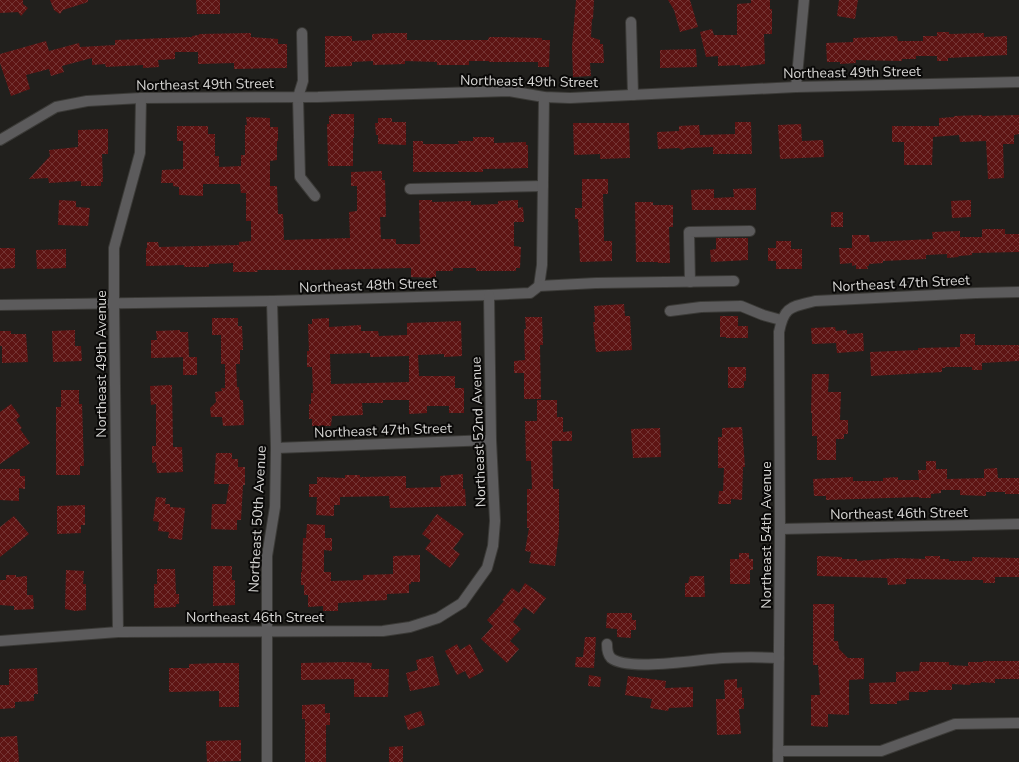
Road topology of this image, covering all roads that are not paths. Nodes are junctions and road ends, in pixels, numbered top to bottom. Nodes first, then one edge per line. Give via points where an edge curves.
1 (804, 0) edge
2 (631, 22) dead end
3 (302, 33) dead end
4 (1019, 82) edge
5 (796, 87) junction
6 (633, 96) junction
7 (298, 97) junction
8 (544, 97) junction
9 (141, 98) junction
10 (0, 140) edge
11 (543, 186) junction
12 (410, 189) dead end
13 (315, 196) dead end
14 (750, 230) dead end
15 (734, 281) dead end
16 (690, 282) junction
17 (539, 286) junction
18 (1019, 292) edge
19 (489, 295) junction
20 (272, 301) junction
21 (114, 303) junction
22 (0, 305) edge
23 (787, 311) joint
24 (670, 312) dead end
25 (781, 320) junction
26 (491, 440) junction
27 (276, 448) junction
28 (1019, 524) edge
29 (780, 529) junction
30 (487, 568) joint
31 (266, 630) junction
32 (118, 632) junction
33 (0, 641) edge
34 (607, 644) dead end
35 (779, 658) junction
36 (1019, 723) edge
37 (778, 751) junction
38 (267, 762) edge
39 (778, 762) edge

1 - 5 street
2 - 6 street
3 - 7 street via 303,81
4 - 5 street, Northeast 49th Street
5 - 6 street, Northeast 49th Street
6 - 8 street, Northeast 49th Street
7 - 8 street, Northeast 49th Street via 509,91
7 - 9 street, Northeast 49th Street
7 - 13 street via 300,177
8 - 11 street
9 - 10 street, Northeast 49th Street via 87,101 56,107
9 - 21 street, Northeast 49th Avenue via 140,153 114,248
11 - 12 street
11 - 17 street via 542,265
14 - 16 street via 689,232
15 - 16 street, Northeast 48th Street
16 - 17 street, Northeast 48th Street
17 - 19 street, Northeast 48th Street via 530,293
18 - 23 street, Northeast 47th Street via 815,301
19 - 20 street, Northeast 48th Street
19 - 26 street, Northeast 52nd Avenue
20 - 21 street, Northeast 48th Street
20 - 27 street, Northeast 50th Avenue
21 - 22 street, Northeast 48th Street
21 - 32 street, Northeast 49th Avenue
23 - 25 street, Northeast 54th Avenue
24 - 25 street via 701,307 741,306
25 - 29 street, Northeast 54th Avenue
26 - 27 street, Northeast 47th Street
26 - 30 street, Northeast 52nd Avenue via 495,521 493,546
27 - 31 street, Northeast 50th Avenue via 275,507 267,556
28 - 29 street, Northeast 46th Street
29 - 35 street, Northeast 54th Avenue
30 - 31 street, Northeast 46th Street via 462,603 438,618 410,628 383,631
31 - 32 street, Northeast 46th Street
31 - 38 street, Northeast 50th Avenue
32 - 33 street, Northeast 46th Street
34 - 35 street via 611,658 636,664 729,657
35 - 37 street, Northeast 54th Avenue
36 - 37 street via 955,724 881,751
37 - 39 street, Northeast 54th Avenue

